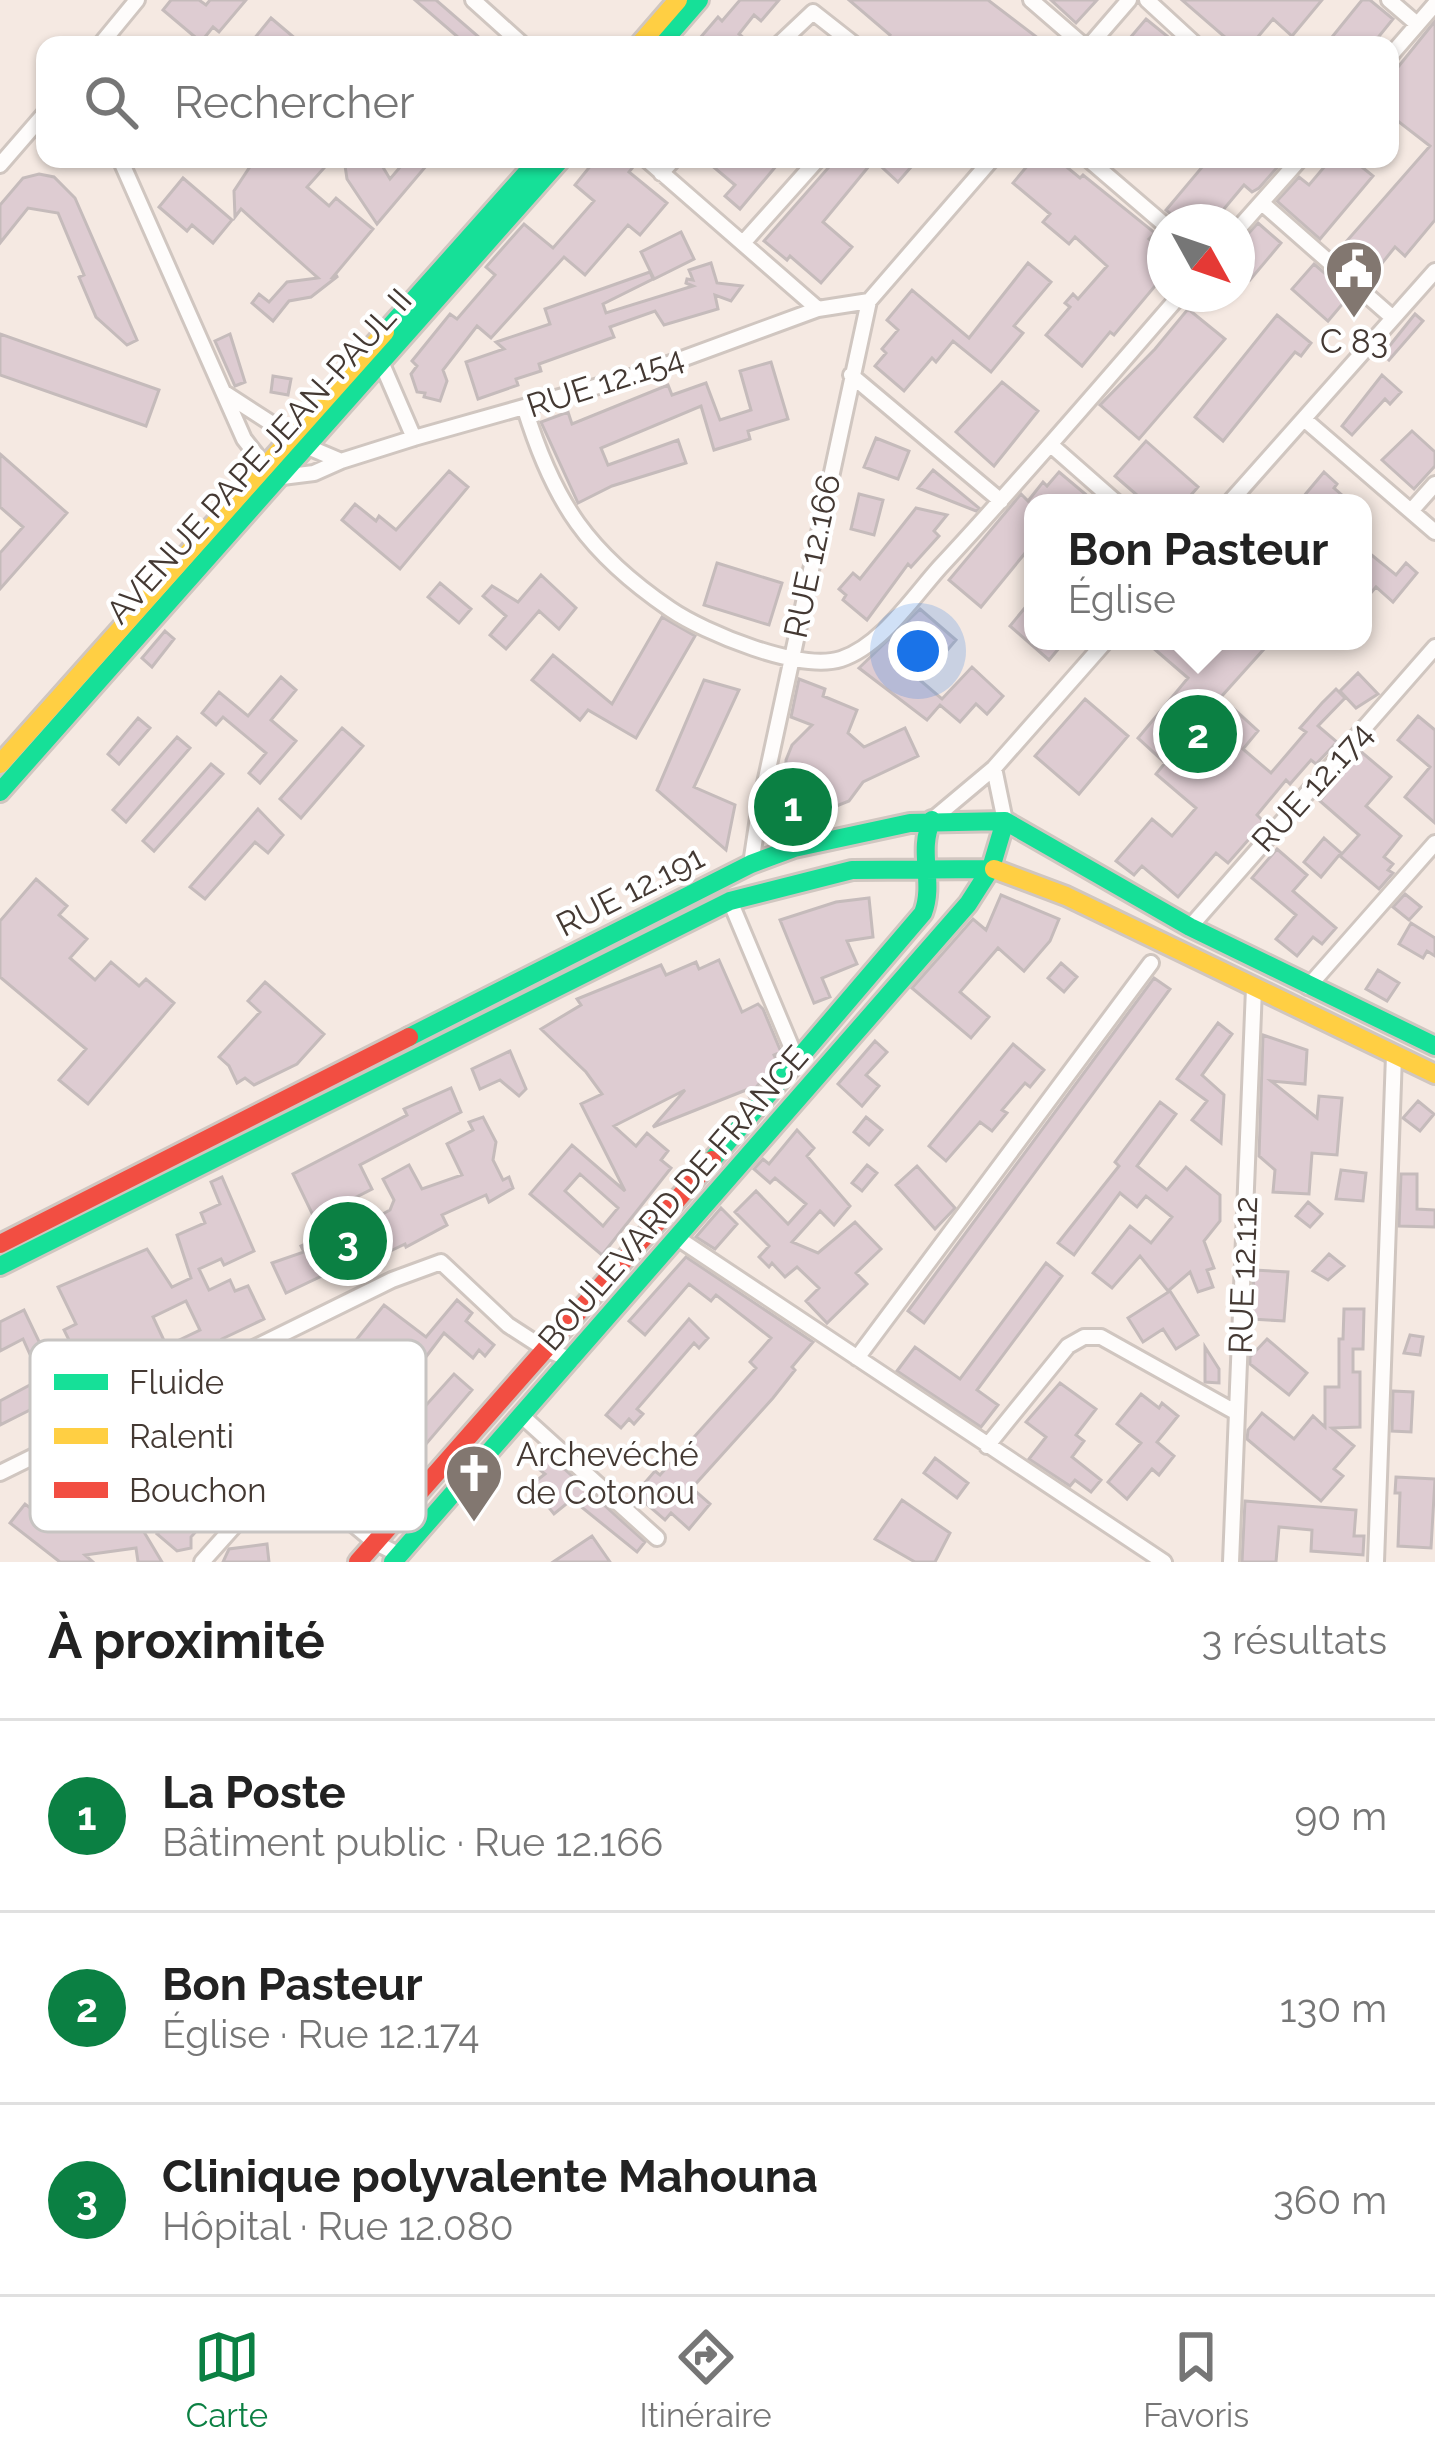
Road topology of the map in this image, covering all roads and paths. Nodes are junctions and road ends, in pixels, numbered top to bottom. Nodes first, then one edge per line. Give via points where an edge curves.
1 (136, 0) edge
2 (473, 0) edge
3 (678, 0) edge
4 (699, 0) edge
5 (1031, 0) edge
6 (1129, 0) edge
7 (1147, 0) edge
8 (1389, 0) edge
9 (1435, 4) edge
10 (1417, 25) junction
11 (107, 36) edge
12 (513, 36) edge
13 (647, 36) edge
14 (668, 36) edge
15 (788, 36) edge
16 (844, 36) edge
17 (1075, 36) edge
18 (1095, 36) edge
19 (1186, 36) edge
20 (1399, 46) edge
21 (36, 126) edge
22 (0, 165) edge
23 (124, 168) edge
24 (531, 168) edge
25 (553, 168) edge
26 (656, 168) edge
27 (666, 168) edge
28 (810, 168) edge
29 (983, 168) edge
30 (1098, 168) edge
31 (1292, 168) edge
32 (661, 173) junction
33 (1262, 202) junction
34 (1147, 210) edge
35 (1255, 210) edge
36 (743, 244) junction
37 (1435, 271) edge
38 (868, 302) junction
39 (818, 309) junction
40 (1165, 312) edge
41 (1394, 318) junction
42 (382, 364) junction
43 (851, 375) junction
44 (225, 393) junction
45 (525, 409) junction
46 (1304, 419) junction
47 (414, 438) junction
48 (301, 442) junction
49 (1051, 445) junction
50 (340, 461) junction
51 (274, 472) junction
52 (1435, 484) edge
53 (1107, 494) edge
54 (1237, 494) edge
55 (1001, 501) junction
56 (1411, 511) junction
57 (1435, 532) edge
58 (1435, 647) edge
59 (1098, 650) edge
60 (791, 657) junction
61 (0, 764) edge
62 (994, 768) junction
63 (0, 791) edge
64 (758, 811) junction
65 (932, 820) junction
66 (1005, 821) junction
67 (1435, 843) edge
68 (794, 848) junction
69 (751, 864) junction
70 (991, 868) junction
71 (929, 870) junction
72 (730, 901) junction
73 (1190, 927) junction
74 (1150, 963) dead end
75 (1308, 987) junction
76 (1254, 988) junction
77 (1431, 1037) edge
78 (1394, 1055) junction
79 (796, 1058) junction
80 (1435, 1075) edge
81 (679, 1239) junction
82 (0, 1244) edge
83 (0, 1266) edge
84 (268, 1340) edge
85 (545, 1349) junction
86 (856, 1358) junction
87 (572, 1360) junction
88 (1237, 1413) junction
89 (522, 1417) junction
90 (987, 1446) junction
91 (30, 1458) edge
92 (0, 1473) edge
93 (426, 1486) edge
94 (426, 1525) edge
95 (229, 1532) edge
96 (363, 1532) edge
97 (386, 1532) edge
98 (420, 1532) edge
99 (657, 1538) dead end
100 (376, 1543) junction
101 (397, 1558) edge
102 (202, 1562) edge
103 (358, 1562) edge
104 (1164, 1562) edge
105 (1232, 1562) edge
106 (1376, 1562) edge

1 - 11 street
2 - 12 street
3 - 13 main road
4 - 14 main road
5 - 17 street
6 - 18 street
7 - 19 street
8 - 10 street
9 - 10 street
10 - 20 street
15 - 16 street via 813,12
21 - 22 street
23 - 44 street
24 - 48 main road, AVENUE PAPE JEAN-PAUL II
25 - 42 main road, AVENUE PAPE JEAN-PAUL II
26 - 32 street
27 - 32 street
28 - 36 street
29 - 38 street
30 - 34 street
31 - 33 street
32 - 36 street
33 - 35 street
33 - 41 street
36 - 39 street
37 - 41 street
38 - 39 street, RUE 12.154
38 - 43 street, RUE 12.166
39 - 45 street, RUE 12.154
40 - 49 street
41 - 46 street
42 - 47 street
42 - 48 main road, AVENUE PAPE JEAN-PAUL II
43 - 55 street
43 - 60 street, RUE 12.166
44 - 48 street
44 - 51 street via 244,439
45 - 47 street, RUE 12.154
45 - 60 street via 565,509 637,586 734,643
46 - 54 street
46 - 56 street
47 - 50 street, RUE 12.154
48 - 50 street
48 - 51 main road, AVENUE PAPE JEAN-PAUL II
49 - 53 street
49 - 55 street
50 - 51 street, RUE 12.154 via 314,473
51 - 61 main road, AVENUE PAPE JEAN-PAUL II
51 - 63 main road, AVENUE PAPE JEAN-PAUL II
52 - 56 street
55 - 60 street via 863,648 837,660
56 - 57 street
58 - 73 street, RUE 12.174
59 - 62 street
60 - 64 street, RUE 12.166
62 - 65 street
62 - 66 street
64 - 68 street
64 - 69 street, RUE 12.166
65 - 66 main road, RUE 12.191
65 - 68 main road, RUE 12.191
65 - 71 main road, BOULEVARD DE FRANCE via 922,841
66 - 70 main road, BOULEVARD DE FRANCE
66 - 73 main road, RUE 12.191
67 - 75 street
68 - 69 main road, RUE 12.191
69 - 82 main road, RUE 12.191
70 - 71 main road, RUE 12.191
70 - 76 main road
70 - 81 main road, BOULEVARD DE FRANCE
71 - 72 main road, RUE 12.191 via 853,870
71 - 79 main road, BOULEVARD DE FRANCE via 923,913
72 - 79 street
72 - 83 main road, RUE 12.191
73 - 75 main road, RUE 12.191
74 - 86 street
75 - 77 main road, RUE 12.191
76 - 78 main road
76 - 88 street, RUE 12.112
78 - 80 main road
78 - 106 street
79 - 85 main road, BOULEVARD DE FRANCE
81 - 86 street
81 - 87 main road, BOULEVARD DE FRANCE
84 - 85 street via 441,1262
85 - 87 street
85 - 93 main road, BOULEVARD DE FRANCE
86 - 90 street
87 - 89 main road, BOULEVARD DE FRANCE
88 - 90 street via 1101,1337 1084,1336
88 - 105 street, RUE 12.112
89 - 94 main road, BOULEVARD DE FRANCE
89 - 99 street
90 - 104 street
91 - 92 street
95 - 102 street
96 - 100 street
97 - 100 main road, BOULEVARD DE FRANCE
98 - 101 main road, BOULEVARD DE FRANCE
100 - 101 street
100 - 103 main road, BOULEVARD DE FRANCE

